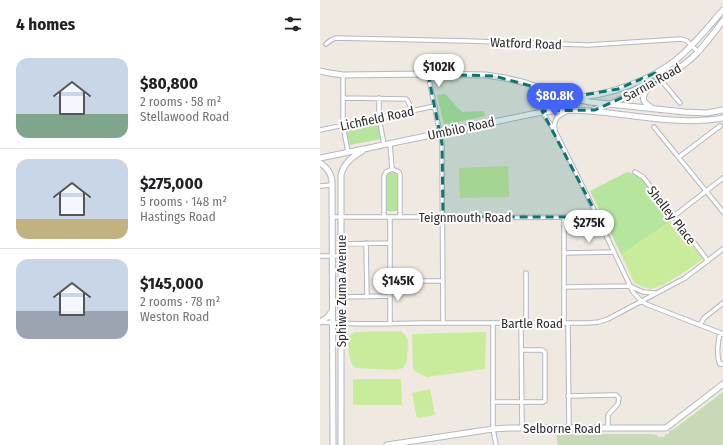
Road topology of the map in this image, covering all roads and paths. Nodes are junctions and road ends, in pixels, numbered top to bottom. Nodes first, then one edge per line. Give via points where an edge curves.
1 (723, 10) edge
2 (723, 20) edge
3 (326, 44) dead end
4 (692, 45) junction
5 (698, 52) junction
6 (320, 67) edge
7 (320, 71) edge
8 (329, 73) junction
9 (656, 73) junction
10 (428, 74) junction
11 (343, 75) junction
12 (661, 80) junction
13 (650, 85) junction
14 (562, 96) junction
15 (343, 98) junction
16 (378, 98) junction
17 (680, 103) dead end
18 (609, 105) junction
19 (435, 106) junction
20 (654, 110) junction
21 (723, 110) edge
22 (412, 111) junction
23 (569, 111) junction
24 (588, 111) junction
25 (542, 112) junction
26 (379, 117) junction
27 (723, 118) edge
28 (343, 126) junction
29 (720, 126) dead end
30 (654, 127) dead end
31 (320, 130) edge
32 (555, 131) junction
33 (440, 132) junction
34 (387, 144) junction
35 (366, 149) junction
36 (348, 152) junction
37 (679, 157) junction
38 (320, 158) edge
39 (320, 163) edge
40 (392, 168) junction
41 (634, 172) dead end
42 (723, 178) edge
43 (341, 180) junction
44 (332, 183) junction
45 (320, 186) edge
46 (707, 191) junction
47 (723, 212) edge
48 (674, 216) junction
49 (332, 217) junction
50 (341, 217) junction
51 (384, 217) junction
52 (390, 217) junction
53 (400, 217) junction
54 (443, 217) junction
55 (564, 217) junction
56 (598, 217) junction
57 (366, 243) junction
58 (390, 243) junction
59 (341, 244) junction
60 (723, 249) edge
61 (614, 252) junction
62 (564, 253) junction
63 (320, 256) edge
64 (332, 256) junction
65 (341, 256) junction
66 (708, 261) junction
67 (526, 273) dead end
68 (390, 281) junction
69 (443, 281) junction
70 (630, 286) junction
71 (564, 287) junction
72 (332, 289) junction
73 (341, 289) junction
74 (656, 294) junction
75 (390, 296) junction
76 (341, 297) junction
77 (367, 297) junction
78 (642, 301) junction
79 (723, 303) edge
80 (333, 310) junction
81 (320, 322) edge
82 (332, 323) junction
83 (342, 323) junction
84 (443, 323) junction
85 (493, 323) junction
86 (521, 323) junction
87 (526, 323) junction
88 (566, 323) junction
89 (390, 324) junction
90 (700, 325) junction
91 (721, 333) edge
92 (521, 350) junction
93 (720, 351) edge
94 (333, 364) junction
95 (342, 364) junction
96 (723, 364) edge
97 (723, 384) edge
98 (568, 396) junction
99 (493, 402) junction
100 (522, 402) junction
101 (333, 405) junction
102 (342, 405) junction
103 (522, 428) junction
104 (569, 428) junction
105 (608, 428) junction
106 (494, 430) junction
107 (333, 445) edge
108 (342, 445) edge
109 (387, 445) edge
110 (496, 445) edge

1 - 4 main road, Sarnia Road
2 - 5 main road, Sarnia Road
3 - 4 street, Watford Road via 336,38 588,45 681,39
4 - 5 street
4 - 9 main road, Sarnia Road via 676,60
5 - 12 main road, Sarnia Road
6 - 8 street
7 - 8 main road
8 - 11 main road
9 - 12 street
9 - 14 main road, Sarnia Road via 609,91 584,97
10 - 11 main road
10 - 14 main road via 499,77 526,83
10 - 19 street
11 - 15 street
12 - 13 main road, Sarnia Road
12 - 17 street
13 - 18 main road, Sarnia Road
13 - 20 main road via 643,97 646,104
14 - 18 main road
15 - 16 street
15 - 28 street
16 - 22 street via 406,99
16 - 26 street
18 - 20 main road
18 - 24 main road, Sarnia Road
19 - 22 street, Lichfield Road
19 - 33 street
20 - 21 main road via 693,113
22 - 26 street, Lichfield Road
23 - 24 main road, Umbilo Road
23 - 25 main road, Umbilo Road
23 - 32 street via 554,121
24 - 27 main road, Umbilo Road via 687,121
25 - 32 street
25 - 33 main road, Umbilo Road
26 - 28 street, Lichfield Road
26 - 34 street
28 - 31 street, Lichfield Road
28 - 36 street
29 - 37 street
30 - 37 street
32 - 56 street
33 - 34 main road, Umbilo Road
33 - 54 street via 443,147
34 - 35 main road, Umbilo Road
34 - 40 street
35 - 36 main road, Umbilo Road
35 - 43 main road, Sphiwe Zuma Avenue via 345,164
36 - 38 main road, Umbilo Road
37 - 46 street
39 - 44 main road via 328,170
40 - 51 street via 384,176
40 - 53 street via 400,175
41 - 48 street, Shelley Place via 643,178
42 - 46 street
43 - 44 main road
43 - 50 main road, Sphiwe Zuma Avenue
44 - 45 street
44 - 49 main road, Sphiwe Zuma Avenue
46 - 47 street
46 - 48 street
48 - 66 street, Shelley Place
49 - 50 street, Teignmouth Road
49 - 64 main road, Sphiwe Zuma Avenue
50 - 51 street, Teignmouth Road
50 - 59 main road, Sphiwe Zuma Avenue
51 - 52 street, Teignmouth Road
52 - 53 street, Teignmouth Road
52 - 58 street
53 - 54 street, Teignmouth Road
54 - 55 street, Teignmouth Road
54 - 69 street
55 - 56 street, Teignmouth Road
55 - 62 street
56 - 61 street
57 - 58 street
57 - 59 street
57 - 77 street
58 - 68 street
59 - 65 main road, Sphiwe Zuma Avenue
60 - 66 street, Bartle Road
61 - 62 street
61 - 70 street
62 - 71 street
63 - 64 street
64 - 65 street
64 - 72 main road, Sphiwe Zuma Avenue
65 - 73 main road, Sphiwe Zuma Avenue
66 - 74 street, Bartle Road via 685,278
67 - 87 street
68 - 69 street
68 - 75 street
69 - 84 street
70 - 71 street
70 - 74 street
70 - 78 street
71 - 88 street
72 - 73 main road
72 - 80 main road, Sphiwe Zuma Avenue
73 - 76 main road, Sphiwe Zuma Avenue
74 - 78 street, Bartle Road
75 - 77 street
75 - 89 street
76 - 77 street
76 - 83 main road, Sphiwe Zuma Avenue
78 - 88 street, Bartle Road via 604,321
78 - 90 street
79 - 90 street via 704,318
80 - 81 main road
80 - 82 main road, Sphiwe Zuma Avenue
81 - 82 street, Bartle Road
82 - 83 street, Bartle Road
82 - 94 main road, Sphiwe Zuma Avenue
83 - 89 street, Bartle Road
83 - 95 main road, Sphiwe Zuma Avenue
84 - 85 street, Bartle Road
84 - 89 street, Bartle Road
85 - 86 street, Bartle Road
85 - 99 street
86 - 87 street, Bartle Road
86 - 92 street
87 - 88 street, Bartle Road
88 - 98 street
90 - 91 street
91 - 93 street via 718,340
92 - 100 street
92 - 100 street via 545,352 545,400
93 - 96 street via 719,362
94 - 95 main road
94 - 101 main road, Sphiwe Zuma Avenue
95 - 102 main road, Sphiwe Zuma Avenue
97 - 105 main road, Selborne Road via 667,427
98 - 104 street
98 - 105 street via 618,396 619,402 608,415
99 - 100 street
99 - 106 street
100 - 103 street
101 - 102 main road
101 - 107 main road, Sphiwe Zuma Avenue
102 - 108 main road, Sphiwe Zuma Avenue
103 - 104 main road, Selborne Road
103 - 106 main road, Selborne Road
104 - 105 main road, Selborne Road
106 - 109 main road, Selborne Road
106 - 110 street
107 - 108 main road

